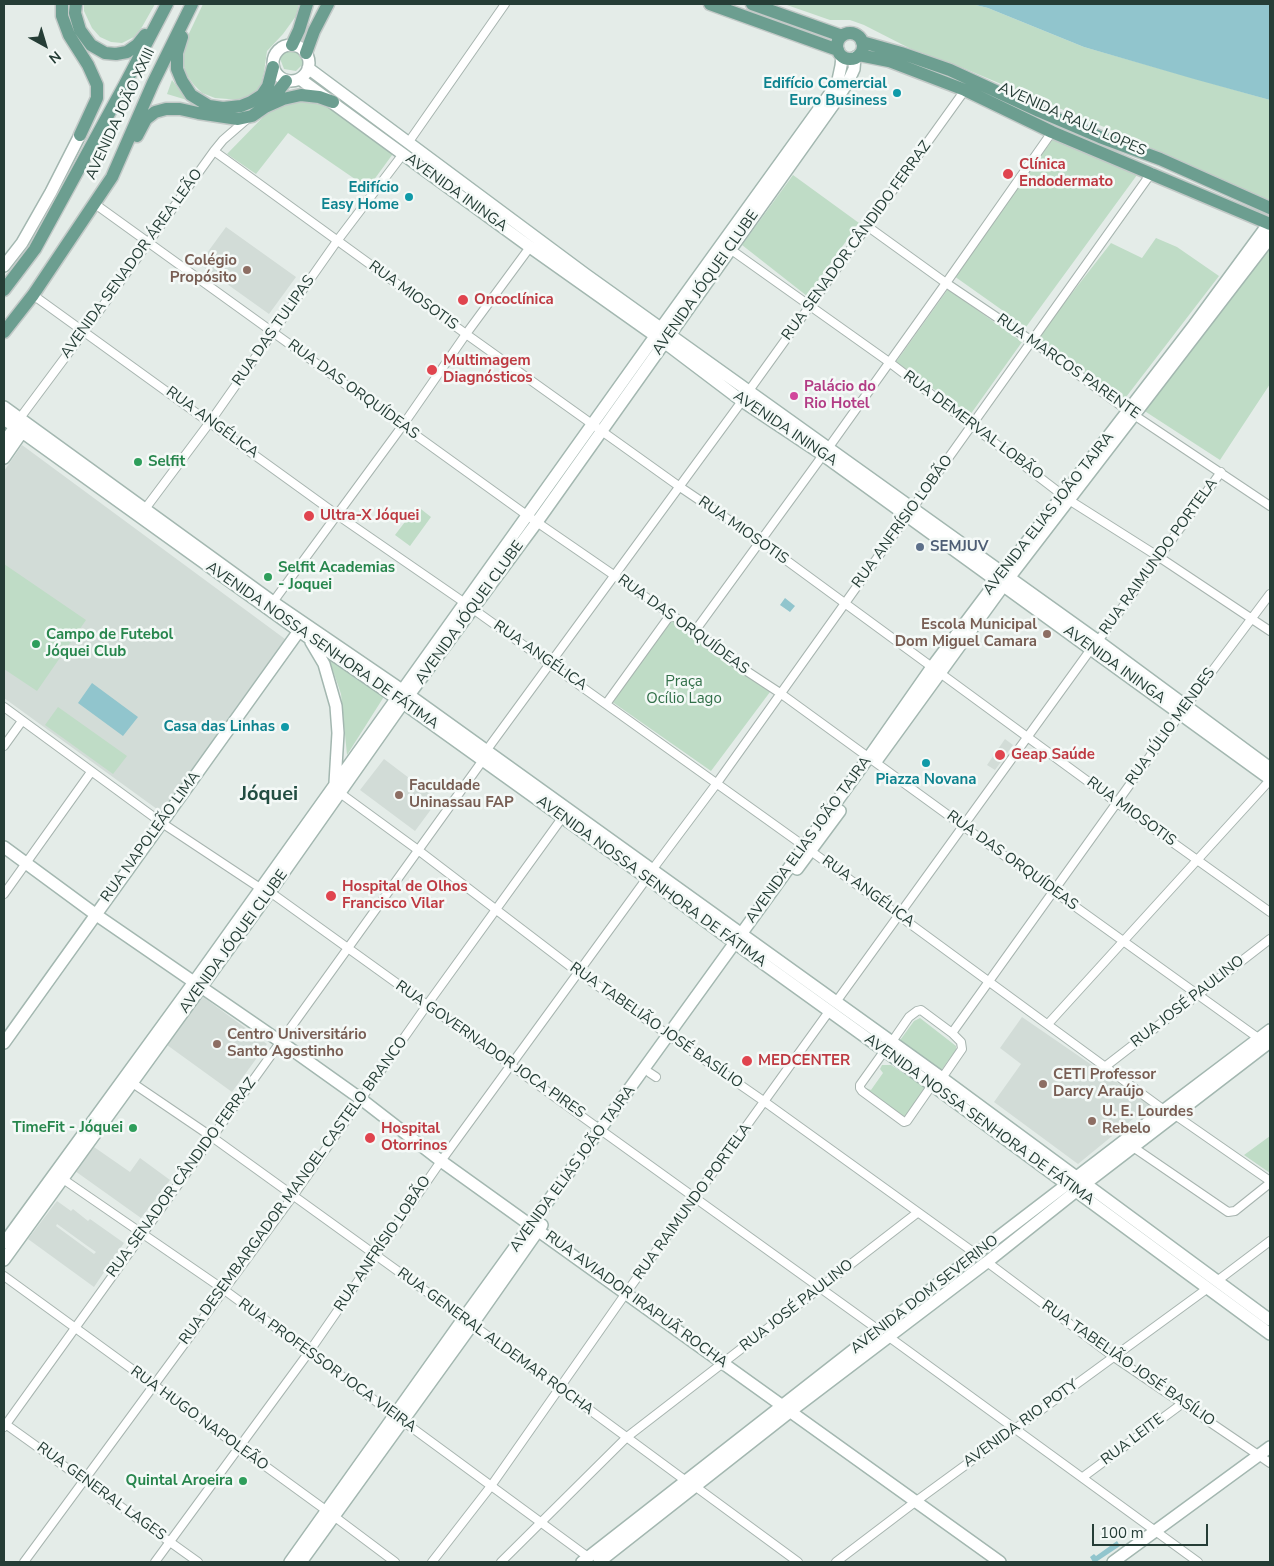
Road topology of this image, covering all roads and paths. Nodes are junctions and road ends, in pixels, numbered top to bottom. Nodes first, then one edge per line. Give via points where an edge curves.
1 (62, 4) edge
2 (76, 4) edge
3 (193, 4) edge
4 (307, 4) edge
5 (328, 4) edge
6 (505, 4) edge
7 (710, 4) edge
8 (752, 4) edge
9 (166, 7) edge
10 (842, 36) junction
11 (862, 42) junction
12 (292, 45) junction
13 (306, 53) junction
14 (840, 53) junction
15 (857, 56) junction
16 (273, 67) junction
17 (308, 68) junction
18 (300, 79) junction
19 (286, 81) junction
20 (124, 86) junction
21 (965, 90) junction
22 (333, 102) junction
23 (265, 107) junction
24 (252, 116) junction
25 (1052, 132) junction
26 (80, 135) junction
27 (405, 148) junction
28 (214, 151) junction
29 (1152, 172) junction
30 (112, 177) junction
31 (1215, 200) junction
32 (1257, 203) junction
33 (95, 204) junction
34 (1270, 208) edge
35 (1270, 223) edge
36 (867, 226) junction
37 (1270, 238) edge
38 (337, 241) junction
39 (148, 242) junction
40 (530, 247) junction
41 (730, 249) junction
42 (4, 266) edge
43 (946, 283) junction
44 (4, 290) edge
45 (33, 295) junction
46 (811, 306) junction
47 (4, 332) edge
48 (84, 332) junction
49 (274, 333) junction
50 (466, 334) junction
51 (662, 335) junction
52 (1032, 341) junction
53 (889, 362) junction
54 (745, 396) junction
55 (4, 407) edge
56 (1132, 413) junction
57 (4, 419) edge
58 (210, 422) junction
59 (403, 425) junction
60 (972, 425) junction
61 (19, 426) junction
62 (597, 427) junction
63 (4, 442) edge
64 (826, 451) junction
65 (4, 458) edge
66 (1221, 472) junction
67 (680, 487) junction
68 (1066, 497) junction
69 (1270, 506) edge
70 (145, 509) junction
71 (910, 513) junction
72 (336, 514) junction
73 (532, 519) junction
74 (760, 542) junction
75 (1159, 557) junction
76 (614, 575) junction
77 (1003, 579) junction
78 (1270, 594) edge
79 (273, 602) junction
80 (844, 604) junction
81 (469, 606) junction
82 (671, 614) junction
83 (1252, 618) junction
84 (299, 631) junction
85 (695, 631) junction
86 (1270, 631) edge
87 (309, 639) junction
88 (1094, 645) junction
89 (551, 664) junction
90 (936, 670) junction
91 (780, 693) junction
92 (403, 696) junction
93 (606, 704) junction
94 (4, 708) edge
95 (1183, 709) junction
96 (22, 720) junction
97 (1028, 737) junction
98 (4, 746) edge
99 (485, 755) junction
100 (872, 759) junction
101 (1270, 768) edge
102 (92, 772) junction
103 (1270, 779) edge
104 (717, 783) junction
105 (337, 789) junction
106 (1116, 802) junction
107 (562, 818) junction
108 (162, 823) junction
109 (963, 826) junction
110 (4, 847) edge
111 (807, 848) junction
112 (418, 850) junction
113 (1198, 860) junction
114 (26, 863) junction
115 (650, 874) junction
116 (265, 890) junction
117 (1053, 890) junction
118 (4, 894) edge
119 (496, 910) junction
120 (1270, 912) edge
121 (95, 914) junction
122 (899, 915) junction
123 (1270, 939) edge
124 (741, 941) junction
125 (1123, 941) junction
126 (347, 949) junction
127 (579, 973) junction
128 (988, 981) junction
129 (198, 984) junction
130 (1198, 994) junction
131 (427, 1005) junction
132 (833, 1006) junction
133 (1048, 1024) junction
134 (1270, 1030) edge
135 (952, 1033) junction
136 (671, 1037) junction
137 (280, 1042) junction
138 (4, 1043) edge
139 (1266, 1043) edge
140 (888, 1046) junction
141 (512, 1066) junction
142 (1106, 1066) junction
143 (937, 1081) junction
144 (131, 1082) junction
145 (361, 1100) junction
146 (765, 1102) junction
147 (1164, 1110) junction
148 (1175, 1115) junction
149 (605, 1131) junction
150 (212, 1137) junction
151 (1133, 1147) junction
152 (441, 1161) junction
153 (59, 1176) junction
154 (1270, 1182) edge
155 (1076, 1184) junction
156 (292, 1196) junction
157 (695, 1199) junction
158 (917, 1213) junction
159 (535, 1228) junction
160 (142, 1234) junction
161 (1270, 1241) edge
162 (4, 1243) edge
163 (976, 1254) junction
164 (376, 1257) junction
165 (4, 1260) edge
166 (987, 1262) junction
167 (4, 1276) edge
168 (1212, 1285) junction
169 (820, 1288) junction
170 (223, 1289) junction
171 (626, 1294) junction
172 (1270, 1320) edge
173 (468, 1322) junction
174 (74, 1328) junction
175 (884, 1334) junction
176 (1270, 1334) edge
177 (310, 1352) junction
178 (1114, 1357) junction
179 (723, 1363) junction
180 (153, 1385) junction
181 (560, 1388) junction
182 (1183, 1403) junction
183 (787, 1408) junction
184 (398, 1417) junction
185 (4, 1425) edge
186 (1015, 1428) junction
187 (626, 1437) junction
188 (238, 1447) junction
189 (1270, 1447) edge
190 (1259, 1455) junction
191 (1270, 1463) edge
192 (1083, 1478) junction
193 (84, 1480) junction
194 (691, 1484) junction
195 (491, 1486) junction
196 (915, 1502) junction
197 (330, 1514) junction
198 (540, 1522) junction
199 (1157, 1531) junction
200 (170, 1542) junction
201 (589, 1561) edge
202 (24, 1562) edge
203 (155, 1562) edge
204 (198, 1562) edge
205 (290, 1562) edge
206 (301, 1562) edge
207 (394, 1562) edge
208 (432, 1562) edge
209 (501, 1562) edge
210 (798, 1562) edge
211 (836, 1562) edge
212 (1000, 1562) edge
213 (1113, 1562) edge
214 (1198, 1562) edge

1 - 26 main road via 62,16 69,36 97,85 97,98
2 - 9 main road via 80,30 91,45 105,53 116,54 138,45
3 - 16 main road via 177,52 178,69 191,95 209,106 241,106 262,95
3 - 30 main road, AVENIDA JOÃO XXIII via 153,82
4 - 12 main road
5 - 13 main road
6 - 27 street, RUA DAS TULIPAS
7 - 14 main road
8 - 10 main road
9 - 20 main road, AVENIDA JOÃO XXIII
10 - 11 main road via 853,34
10 - 14 main road via 837,45
11 - 15 main road
11 - 32 main road, AVENIDA RAUL LOPES via 950,70
12 - 13 main road
12 - 16 main road via 277,51
13 - 17 main road
14 - 15 main road via 848,58
14 - 51 main road, AVENIDA JÓQUEI CLUBE via 838,80 830,96
15 - 21 main road, AVENIDA RAUL LOPES via 889,61
15 - 41 main road, AVENIDA JÓQUEI CLUBE via 849,80 836,101
16 - 19 main road
17 - 18 main road
17 - 27 main road, AVENIDA ININGA
18 - 19 main road
18 - 22 main road, AVENIDA ININGA
19 - 23 main road
20 - 26 main road via 104,104
20 - 44 main road, AVENIDA JOÃO XXIII via 34,248
21 - 25 main road, AVENIDA RAUL LOPES
21 - 36 street, RUA SENADOR CÂNDIDO FERRAZ
22 - 23 main road via 301,95
22 - 27 main road, AVENIDA ININGA
23 - 24 main road
24 - 28 street, AVENIDA SENADOR ÁREA LEÃO
24 - 30 main road via 226,118 180,109 155,112 146,119
25 - 29 main road, AVENIDA RAUL LOPES
25 - 43 street
26 - 42 main road, AVENIDA JOÃO XXIII via 22,243
27 - 38 street, RUA DAS TULIPAS
27 - 40 main road, AVENIDA ININGA
27 - 51 main road, AVENIDA ININGA
28 - 38 street, RUA MIOSOTIS
28 - 39 street, AVENIDA SENADOR ÁREA LEÃO
29 - 31 main road, AVENIDA RAUL LOPES
29 - 52 street, RUA ANFRÍSIO LOBÃO
30 - 33 main road, AVENIDA JOÃO XXIII
31 - 32 main road via 1223,194 1246,204
31 - 35 main road, AVENIDA RAUL LOPES
32 - 34 main road, AVENIDA RAUL LOPES
33 - 39 street, RUA DAS ORQUÍDEAS
33 - 45 main road, AVENIDA JOÃO XXIII
35 - 56 main road, AVENIDA ELIAS JOÃO TAJRA
36 - 43 street, RUA MARCOS PARENTE
36 - 46 street, RUA SENADOR CÂNDIDO FERRAZ
37 - 56 main road, AVENIDA ELIAS JOÃO TAJRA
38 - 49 street, RUA DAS TULIPAS
38 - 50 street, RUA MIOSOTIS
39 - 48 street, AVENIDA SENADOR ÁREA LEÃO
39 - 49 street, RUA DAS ORQUÍDEAS
40 - 50 street
40 - 51 main road, AVENIDA ININGA
41 - 46 street, RUA DEMERVAL LOBÃO
41 - 51 main road, AVENIDA JÓQUEI CLUBE
43 - 52 street, RUA MARCOS PARENTE
43 - 53 street
45 - 47 main road, AVENIDA JOÃO XXIII
45 - 48 street, RUA ANGÉLICA
46 - 53 street, RUA DEMERVAL LOBÃO
46 - 54 street, RUA SENADOR CÂNDIDO FERRAZ
48 - 58 street, RUA ANGÉLICA
48 - 61 street, AVENIDA SENADOR ÁREA LEÃO
49 - 58 street, RUA DAS TULIPAS
49 - 59 street, RUA DAS ORQUÍDEAS
50 - 59 street
50 - 62 street, RUA MIOSOTIS
51 - 54 main road, AVENIDA ININGA
51 - 62 main road, AVENIDA JÓQUEI CLUBE
52 - 56 street, RUA MARCOS PARENTE
52 - 60 street, RUA ANFRÍSIO LOBÃO
53 - 60 street, RUA DEMERVAL LOBÃO
53 - 64 street
54 - 64 main road, AVENIDA ININGA
54 - 67 street, RUA SENADOR CÂNDIDO FERRAZ
55 - 61 main road, AVENIDA NOSSA SENHORA DE FÁTIMA
56 - 66 street, RUA MARCOS PARENTE
56 - 68 main road, AVENIDA ELIAS JOÃO TAJRA
57 - 61 main road, AVENIDA NOSSA SENHORA DE FÁTIMA
58 - 70 street, RUA DAS TULIPAS
58 - 72 street, RUA ANGÉLICA
59 - 72 street
59 - 73 street, RUA DAS ORQUÍDEAS
60 - 68 street, RUA DEMERVAL LOBÃO
60 - 71 street, RUA ANFRÍSIO LOBÃO
61 - 63 main road, AVENIDA SENADOR ÁREA LEÃO
61 - 65 main road, AVENIDA SENADOR ÁREA LEÃO
61 - 70 main road, AVENIDA NOSSA SENHORA DE FÁTIMA
61 - 84 main road, AVENIDA NOSSA SENHORA DE FÁTIMA
62 - 67 street, RUA MIOSOTIS
62 - 73 main road, AVENIDA JÓQUEI CLUBE
64 - 71 main road, AVENIDA ININGA
64 - 74 street
66 - 69 street, RUA MARCOS PARENTE
66 - 75 street, RUA RAIMUNDO PORTELA
67 - 74 street, RUA MIOSOTIS
67 - 76 street, RUA SENADOR CÂNDIDO FERRAZ
68 - 75 street, RUA DEMERVAL LOBÃO
68 - 77 main road, AVENIDA ELIAS JOÃO TAJRA
70 - 79 main road, AVENIDA NOSSA SENHORA DE FÁTIMA
71 - 77 main road, AVENIDA ININGA
71 - 80 street, RUA ANFRÍSIO LOBÃO
72 - 79 street
72 - 81 street, RUA ANGÉLICA
73 - 76 street, RUA DAS ORQUÍDEAS
73 - 81 main road, AVENIDA JÓQUEI CLUBE
74 - 80 street, RUA MIOSOTIS
74 - 85 street
75 - 83 street, RUA DEMERVAL LOBÃO
75 - 88 street, RUA RAIMUNDO PORTELA
76 - 82 street, RUA DAS ORQUÍDEAS
76 - 89 street, RUA SENADOR CÂNDIDO FERRAZ
77 - 88 main road, AVENIDA ININGA
77 - 90 main road, AVENIDA ELIAS JOÃO TAJRA
78 - 83 street, RUA JÚLIO MENDES
79 - 92 main road, AVENIDA NOSSA SENHORA DE FÁTIMA
80 - 90 street, RUA MIOSOTIS
80 - 91 street, RUA ANFRÍSIO LOBÃO
81 - 89 street, RUA ANGÉLICA
81 - 92 main road, AVENIDA JÓQUEI CLUBE
82 - 85 street, RUA DAS ORQUÍDEAS
82 - 93 street
83 - 86 street, RUA DEMERVAL LOBÃO
83 - 95 street, RUA JÚLIO MENDES
84 - 87 main road, AVENIDA NOSSA SENHORA DE FÁTIMA
84 - 108 main road, RUA NAPOLEÃO LIMA
85 - 91 street, RUA DAS ORQUÍDEAS
87 - 92 main road, AVENIDA NOSSA SENHORA DE FÁTIMA
87 - 105 main road via 324,664 336,706
88 - 95 main road, AVENIDA ININGA
88 - 97 street, RUA RAIMUNDO PORTELA
89 - 93 street, RUA ANGÉLICA
89 - 99 street, RUA SENADOR CÂNDIDO FERRAZ
90 - 97 street, RUA MIOSOTIS
90 - 100 main road, AVENIDA ELIAS JOÃO TAJRA
91 - 100 street, RUA DAS ORQUÍDEAS
91 - 104 street, RUA ANFRÍSIO LOBÃO
92 - 99 main road, AVENIDA NOSSA SENHORA DE FÁTIMA
92 - 105 main road, AVENIDA JÓQUEI CLUBE
93 - 104 street, RUA ANGÉLICA
94 - 96 street, RUA GOVERNADOR JOCA PIRES
95 - 101 main road, AVENIDA ININGA
95 - 103 main road, AVENIDA ININGA
95 - 106 street, RUA JÚLIO MENDES
96 - 98 street
96 - 102 street, RUA GOVERNADOR JOCA PIRES
97 - 106 street, RUA MIOSOTIS
97 - 109 street, RUA RAIMUNDO PORTELA
99 - 107 main road, AVENIDA NOSSA SENHORA DE FÁTIMA
99 - 112 street, RUA SENADOR CÂNDIDO FERRAZ
99 - 115 main road, AVENIDA NOSSA SENHORA DE FÁTIMA
100 - 109 street, RUA DAS ORQUÍDEAS
100 - 111 main road, AVENIDA ELIAS JOÃO TAJRA
102 - 108 street, RUA GOVERNADOR JOCA PIRES
102 - 114 street
103 - 113 street
104 - 111 street, RUA ANGÉLICA
104 - 115 street, RUA ANFRÍSIO LOBÃO
105 - 112 street, RUA TABELIÃO JOSÉ BASÍLIO
105 - 116 main road, AVENIDA JÓQUEI CLUBE
106 - 113 street, RUA MIOSOTIS
106 - 117 street, RUA JÚLIO MENDES
107 - 115 main road, AVENIDA NOSSA SENHORA DE FÁTIMA
107 - 119 street, RUA DESEMBARGADOR MANOEL CASTELO BRANCO
108 - 116 street, RUA GOVERNADOR JOCA PIRES
108 - 121 main road, RUA NAPOLEÃO LIMA
109 - 117 street, RUA DAS ORQUÍDEAS
109 - 122 street, RUA RAIMUNDO PORTELA
110 - 114 main road, RUA AVIADOR IRAPUÃ ROCHA
111 - 122 street, RUA ANGÉLICA
111 - 124 main road, AVENIDA ELIAS JOÃO TAJRA
112 - 119 street, RUA TABELIÃO JOSÉ BASÍLIO
112 - 126 street, RUA SENADOR CÂNDIDO FERRAZ
113 - 120 street, RUA MIOSOTIS
113 - 125 street
114 - 118 street
114 - 121 main road, RUA AVIADOR IRAPUÃ ROCHA
115 - 124 main road, AVENIDA NOSSA SENHORA DE FÁTIMA
115 - 127 street, RUA ANFRÍSIO LOBÃO
116 - 126 street, RUA GOVERNADOR JOCA PIRES
116 - 129 main road, AVENIDA JÓQUEI CLUBE
117 - 125 street, RUA DAS ORQUÍDEAS
117 - 128 street, RUA JÚLIO MENDES
119 - 127 street, RUA TABELIÃO JOSÉ BASÍLIO
119 - 131 street, RUA DESEMBARGADOR MANOEL CASTELO BRANCO
121 - 129 main road, RUA AVIADOR IRAPUÃ ROCHA
121 - 138 main road, RUA NAPOLEÃO LIMA
122 - 128 street, RUA ANGÉLICA
122 - 132 street, RUA RAIMUNDO PORTELA
123 - 130 street, RUA JOSÉ PAULINO
124 - 132 main road, AVENIDA NOSSA SENHORA DE FÁTIMA
124 - 136 main road, AVENIDA ELIAS JOÃO TAJRA
125 - 130 street, RUA DAS ORQUÍDEAS
125 - 133 street
126 - 131 street, RUA GOVERNADOR JOCA PIRES
126 - 137 street, RUA SENADOR CÂNDIDO FERRAZ
127 - 136 street, RUA TABELIÃO JOSÉ BASÍLIO
127 - 141 street, RUA ANFRÍSIO LOBÃO
128 - 133 street, RUA ANGÉLICA
128 - 135 street, RUA JÚLIO MENDES
129 - 137 main road, RUA AVIADOR IRAPUÃ ROCHA
129 - 144 main road, AVENIDA JÓQUEI CLUBE
129 - 153 main road, AVENIDA JÓQUEI CLUBE
130 - 139 street, RUA DAS ORQUÍDEAS
130 - 142 street, RUA JOSÉ PAULINO
131 - 141 street, RUA GOVERNADOR JOCA PIRES
131 - 145 street, RUA DESEMBARGADOR MANOEL CASTELO BRANCO
132 - 140 main road, AVENIDA NOSSA SENHORA DE FÁTIMA
132 - 146 street, RUA RAIMUNDO PORTELA
133 - 142 street, RUA ANGÉLICA
134 - 139 main road, AVENIDA DOM SEVERINO
135 - 140 street via 921,1010 909,1017
135 - 143 street via 961,1042 962,1049
136 - 146 street, RUA TABELIÃO JOSÉ BASÍLIO
136 - 149 main road, AVENIDA ELIAS JOÃO TAJRA
136 - 149 main road, AVENIDA ELIAS JOÃO TAJRA via 653,1075
137 - 145 main road, RUA AVIADOR IRAPUÃ ROCHA
137 - 150 street, RUA SENADOR CÂNDIDO FERRAZ
139 - 147 main road, AVENIDA DOM SEVERINO
139 - 148 main road, AVENIDA DOM SEVERINO
140 - 143 main road, AVENIDA NOSSA SENHORA DE FÁTIMA
140 - 143 street via 860,1088 904,1122
141 - 149 street, RUA GOVERNADOR JOCA PIRES
141 - 152 street, RUA ANFRÍSIO LOBÃO
142 - 147 street, RUA ANGÉLICA
143 - 155 main road, AVENIDA NOSSA SENHORA DE FÁTIMA
144 - 150 street, RUA GENERAL ALDEMAR ROCHA
144 - 153 main road, AVENIDA JÓQUEI CLUBE
145 - 152 main road, RUA AVIADOR IRAPUÃ ROCHA
145 - 156 street, RUA DESEMBARGADOR MANOEL CASTELO BRANCO
146 - 157 street, RUA RAIMUNDO PORTELA
146 - 158 street, RUA TABELIÃO JOSÉ BASÍLIO
147 - 155 main road, AVENIDA DOM SEVERINO
148 - 151 main road, AVENIDA DOM SEVERINO
148 - 154 street
149 - 157 street, RUA GOVERNADOR JOCA PIRES
149 - 159 main road, AVENIDA ELIAS JOÃO TAJRA
150 - 156 street, RUA GENERAL ALDEMAR ROCHA
150 - 160 street, RUA SENADOR CÂNDIDO FERRAZ
151 - 154 street via 1228,1212 1235,1211
151 - 155 main road, AVENIDA DOM SEVERINO
152 - 159 main road, RUA AVIADOR IRAPUÃ ROCHA
152 - 164 street, RUA ANFRÍSIO LOBÃO
153 - 160 street, RUA PROFESSOR JOCA VIEIRA
153 - 162 main road, AVENIDA JÓQUEI CLUBE
153 - 165 main road, AVENIDA JÓQUEI CLUBE
155 - 163 main road, AVENIDA DOM SEVERINO
155 - 166 main road, AVENIDA DOM SEVERINO
155 - 168 main road, AVENIDA NOSSA SENHORA DE FÁTIMA
156 - 164 street, RUA GENERAL ALDEMAR ROCHA
156 - 170 street, RUA DESEMBARGADOR MANOEL CASTELO BRANCO
157 - 169 street, RUA GOVERNADOR JOCA PIRES
157 - 171 street, RUA RAIMUNDO PORTELA
158 - 163 street, RUA TABELIÃO JOSÉ BASÍLIO
158 - 169 street, RUA JOSÉ PAULINO
159 - 171 main road, RUA AVIADOR IRAPUÃ ROCHA
159 - 173 main road, AVENIDA ELIAS JOÃO TAJRA
160 - 170 street, RUA PROFESSOR JOCA VIEIRA
160 - 174 street, RUA SENADOR CÂNDIDO FERRAZ
161 - 168 street, AVENIDA RIO POTY
163 - 175 main road, AVENIDA DOM SEVERINO
164 - 173 street, RUA GENERAL ALDEMAR ROCHA
164 - 177 street, RUA ANFRÍSIO LOBÃO
166 - 175 main road, AVENIDA DOM SEVERINO
166 - 178 street, RUA TABELIÃO JOSÉ BASÍLIO
167 - 174 street, RUA HUGO NAPOLEÃO
168 - 172 main road, AVENIDA NOSSA SENHORA DE FÁTIMA
168 - 176 main road, AVENIDA NOSSA SENHORA DE FÁTIMA
168 - 178 street, AVENIDA RIO POTY
169 - 175 street, RUA GOVERNADOR JOCA PIRES
169 - 179 street, RUA JOSÉ PAULINO
170 - 177 street, RUA PROFESSOR JOCA VIEIRA
170 - 180 street, RUA DESEMBARGADOR MANOEL CASTELO BRANCO
171 - 179 main road, RUA AVIADOR IRAPUÃ ROCHA
171 - 181 street, RUA RAIMUNDO PORTELA
173 - 181 street, RUA GENERAL ALDEMAR ROCHA
173 - 184 main road, AVENIDA ELIAS JOÃO TAJRA
174 - 180 street, RUA HUGO NAPOLEÃO
174 - 185 street, RUA SENADOR CÂNDIDO FERRAZ
175 - 183 main road, AVENIDA DOM SEVERINO
175 - 186 street, RUA GOVERNADOR JOCA PIRES
177 - 184 street, RUA PROFESSOR JOCA VIEIRA
177 - 188 street, RUA ANFRÍSIO LOBÃO
178 - 182 street, RUA TABELIÃO JOSÉ BASÍLIO
178 - 186 street, AVENIDA RIO POTY
179 - 183 main road, RUA AVIADOR IRAPUÃ ROCHA
179 - 187 street, RUA JOSÉ PAULINO
180 - 188 street, RUA HUGO NAPOLEÃO
180 - 193 street, RUA DESEMBARGADOR MANOEL CASTELO BRANCO
181 - 187 street, RUA GENERAL ALDEMAR ROCHA
181 - 195 street, RUA RAIMUNDO PORTELA
182 - 190 street, RUA TABELIÃO JOSÉ BASÍLIO
182 - 192 street, RUA LEITE
183 - 194 main road, AVENIDA DOM SEVERINO
183 - 196 main road, RUA AVIADOR IRAPUÃ ROCHA
184 - 195 street, RUA PROFESSOR JOCA VIEIRA
184 - 197 main road, AVENIDA ELIAS JOÃO TAJRA
185 - 193 street, RUA GENERAL LAGES
186 - 192 street, RUA GOVERNADOR JOCA PIRES
186 - 196 street, AVENIDA RIO POTY
187 - 194 street, RUA GENERAL ALDEMAR ROCHA
187 - 198 street, RUA JOSÉ PAULINO
188 - 197 street, RUA HUGO NAPOLEÃO
188 - 200 street, RUA ANFRÍSIO LOBÃO
189 - 190 main road
190 - 191 street, RUA TABELIÃO JOSÉ BASÍLIO
190 - 199 main road
192 - 199 street, RUA GOVERNADOR JOCA PIRES
193 - 200 street, RUA GENERAL LAGES
193 - 202 street, RUA DESEMBARGADOR MANOEL CASTELO BRANCO
194 - 201 main road, AVENIDA DOM SEVERINO
194 - 210 street, RUA GENERAL ALDEMAR ROCHA
195 - 198 street, RUA PROFESSOR JOCA VIEIRA
195 - 208 street, RUA RAIMUNDO PORTELA
196 - 211 street, AVENIDA RIO POTY
196 - 212 main road, RUA AVIADOR IRAPUÃ ROCHA
197 - 205 main road, AVENIDA ELIAS JOÃO TAJRA
197 - 206 main road, AVENIDA ELIAS JOÃO TAJRA
197 - 207 street, RUA HUGO NAPOLEÃO
198 - 201 street, RUA PROFESSOR JOCA VIEIRA
198 - 209 street, RUA JOSÉ PAULINO
199 - 213 main road
199 - 214 street, RUA GOVERNADOR JOCA PIRES
200 - 203 street, RUA ANFRÍSIO LOBÃO
200 - 204 street, RUA GENERAL LAGES

